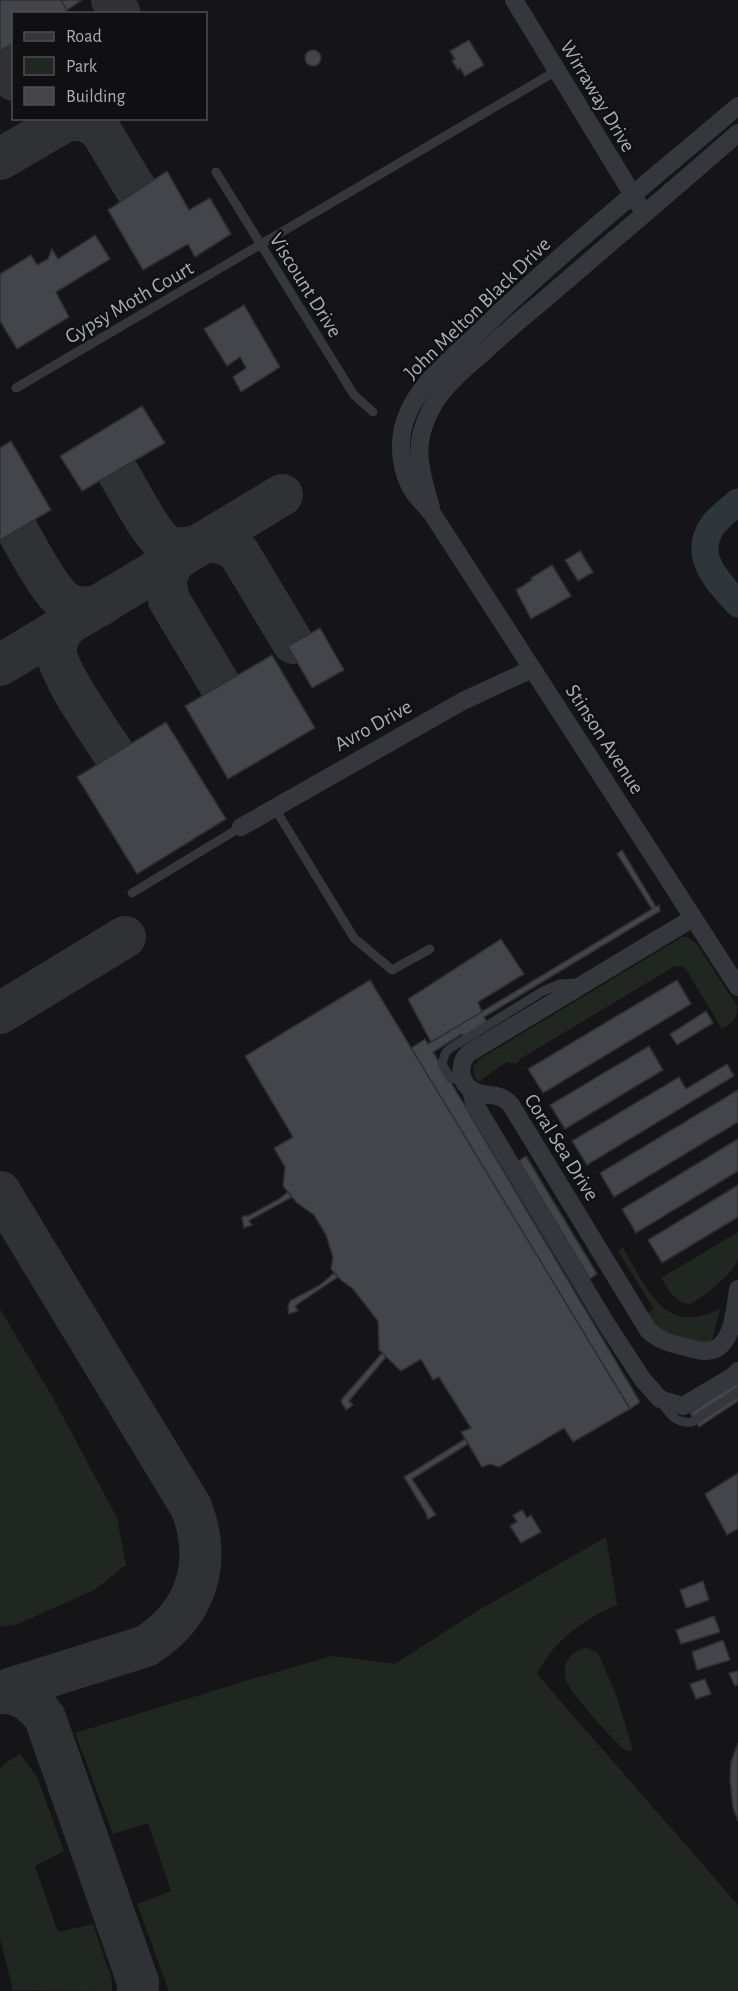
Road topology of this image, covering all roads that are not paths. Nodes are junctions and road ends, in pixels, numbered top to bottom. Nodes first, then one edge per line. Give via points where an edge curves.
1 (514, 0) edge
2 (556, 71) junction
3 (738, 106) edge
4 (738, 133) edge
5 (216, 172) dead end
6 (632, 196) junction
7 (645, 214) junction
8 (260, 246) junction
9 (16, 388) dead end
10 (373, 412) dead end
11 (433, 515) junction
12 (532, 669) junction
13 (274, 807) junction
14 (241, 827) joint
15 (132, 893) dead end
16 (693, 918) junction
17 (430, 949) dead end
18 (738, 987) edge
19 (468, 1085) junction
20 (738, 1291) edge
21 (738, 1371) edge
22 (738, 1392) edge
23 (660, 1399) junction

1 - 2 street, Wirraway Drive
2 - 6 street, Wirraway Drive
2 - 8 lane, Gypsy Moth Court
3 - 6 street, John Melton Black Drive
4 - 7 street, John Melton Black Drive
5 - 8 lane, Viscount Drive
6 - 7 street, Wirraway Drive
6 - 11 street, John Melton Black Drive via 519,293 436,374 412,405 401,439 402,459 413,490
7 - 11 street, John Melton Black Drive via 514,324 443,391 430,410 419,448 419,467
8 - 9 lane, Gypsy Moth Court
8 - 10 lane, Viscount Drive via 354,395
11 - 12 street, Stinson Avenue
12 - 13 street, Avro Drive via 463,701
12 - 16 street, Stinson Avenue
13 - 14 street, Avro Drive
13 - 17 lane via 354,938 392,970
14 - 15 lane
16 - 18 street, Stinson Avenue
16 - 19 street via 469,1053 461,1068
19 - 20 street, Coral Sea Drive via 483,1094 502,1096 512,1105 653,1335 668,1344 706,1351 716,1349 729,1334
19 - 23 street via 474,1103 607,1325
21 - 23 street via 683,1406
22 - 23 lane via 692,1422 684,1423 676,1420

